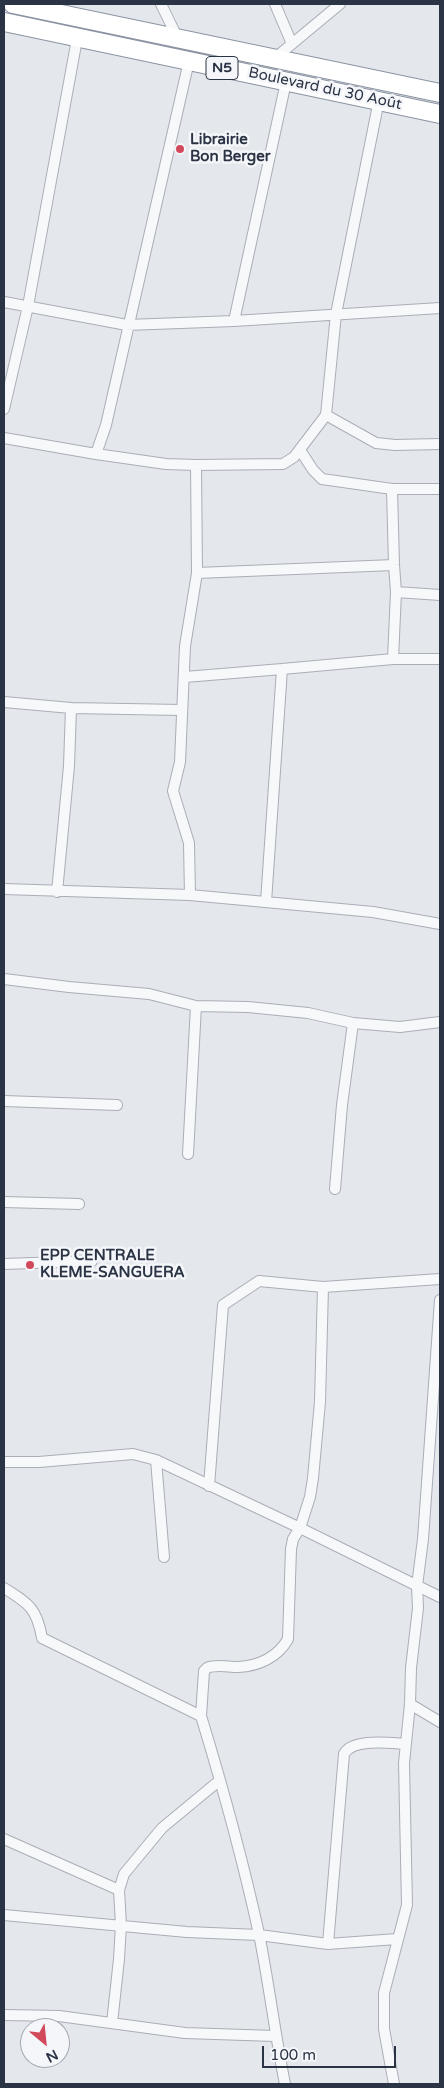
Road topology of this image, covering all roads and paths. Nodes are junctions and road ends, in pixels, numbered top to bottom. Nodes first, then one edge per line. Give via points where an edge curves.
1 (13, 4) edge
2 (161, 4) edge
3 (275, 4) edge
4 (340, 4) edge
5 (31, 6) edge
6 (4, 22) edge
7 (77, 39) junction
8 (178, 40) junction
9 (292, 44) junction
10 (275, 58) junction
11 (188, 60) junction
12 (286, 82) junction
13 (440, 93) edge
14 (379, 100) junction
15 (440, 114) edge
16 (4, 302) edge
17 (28, 306) junction
18 (440, 308) edge
19 (336, 314) junction
20 (234, 321) junction
21 (127, 325) junction
22 (4, 409) edge
23 (326, 416) junction
24 (4, 438) edge
25 (440, 444) edge
26 (300, 450) junction
27 (96, 454) junction
28 (196, 465) junction
29 (392, 489) junction
30 (440, 489) edge
31 (394, 565) junction
32 (197, 573) junction
33 (396, 592) junction
34 (440, 595) edge
35 (393, 659) junction
36 (440, 659) edge
37 (282, 669) junction
38 (185, 677) junction
39 (4, 702) edge
40 (71, 708) junction
41 (181, 710) junction
42 (4, 889) edge
43 (57, 892) junction
44 (190, 895) junction
45 (266, 902) junction
46 (440, 924) edge
47 (4, 979) edge
48 (196, 1006) junction
49 (440, 1022) edge
50 (352, 1023) junction
51 (4, 1101) edge
52 (117, 1105) dead end
53 (188, 1154) dead end
54 (335, 1189) dead end
55 (4, 1202) edge
56 (79, 1204) dead end
57 (92, 1261) dead end
58 (4, 1264) edge
59 (440, 1279) edge
60 (323, 1287) junction
61 (440, 1300) edge
62 (435, 1449) edge
63 (156, 1460) junction
64 (4, 1462) edge
65 (209, 1486) junction
66 (300, 1528) junction
67 (164, 1557) dead end
68 (418, 1586) junction
69 (4, 1588) edge
70 (440, 1597) edge
71 (410, 1704) junction
72 (201, 1716) junction
73 (440, 1722) edge
74 (405, 1744) junction
75 (220, 1780) junction
76 (4, 1839) edge
77 (119, 1890) junction
78 (4, 1915) edge
79 (121, 1925) junction
80 (259, 1935) junction
81 (396, 1940) junction
82 (328, 1944) junction
83 (4, 2014) edge
84 (112, 2023) junction
85 (275, 2036) junction
86 (285, 2084) edge
87 (394, 2084) edge

1 - 5 highway, Boulevard du 30 Août / N5
2 - 8 street
3 - 9 street
4 - 9 street
5 - 8 highway, Boulevard du 30 Août / N5
6 - 7 highway, Boulevard du 30 Août / N5
7 - 11 highway, Boulevard du 30 Août / N5
7 - 17 street
8 - 10 highway, Boulevard du 30 Août / N5
9 - 10 street
10 - 13 highway, Boulevard du 30 Août / N5
11 - 12 highway, Boulevard du 30 Août / N5
11 - 21 street
12 - 14 highway, Boulevard du 30 Août / N5
12 - 20 street
14 - 15 highway, Boulevard du 30 Août / N5
14 - 19 street
16 - 17 street
17 - 21 street
17 - 22 street
18 - 19 street
19 - 20 street
19 - 23 street
20 - 21 street
21 - 27 street via 106,424
23 - 25 street via 376,443 395,446
23 - 26 street
24 - 27 street
26 - 28 street via 283,464
26 - 29 street via 322,479
27 - 28 street
28 - 32 street
29 - 30 street
29 - 31 street
31 - 32 street
31 - 33 street
32 - 38 street via 185,646
33 - 34 street
33 - 35 street
35 - 36 street
35 - 37 street
37 - 38 street
37 - 45 street
38 - 41 street
39 - 40 street
40 - 41 street
40 - 43 street
41 - 44 street via 180,762 172,791 189,843
42 - 43 street
43 - 44 street
44 - 45 street
45 - 46 street via 373,912
47 - 48 street via 149,994
48 - 50 street via 308,1013
48 - 53 street
49 - 50 street via 400,1027
50 - 54 street
51 - 52 street
55 - 56 street
57 - 58 street
59 - 60 street
60 - 65 street via 259,1281 223,1305
60 - 66 street via 320,1402 313,1478
61 - 62 street
62 - 68 street
63 - 64 street via 133,1454
63 - 65 street
63 - 67 street
65 - 66 street
66 - 68 street
66 - 72 street via 291,1548 288,1639 281,1651 272,1657 239,1667 207,1668 204,1671
68 - 70 street
68 - 71 street
69 - 72 street via 30,1606 39,1620 42,1638
71 - 73 street
71 - 74 street
72 - 75 street
74 - 81 street via 407,1905
74 - 82 street via 351,1745 344,1754
75 - 77 street via 162,1828 124,1874
75 - 80 street
76 - 77 street
77 - 79 street
78 - 79 street
79 - 80 street
79 - 84 street
80 - 82 street
80 - 85 street
81 - 82 street
81 - 87 street via 384,1993 384,2029
83 - 84 street via 59,2016
84 - 85 street via 185,2033
85 - 86 street

